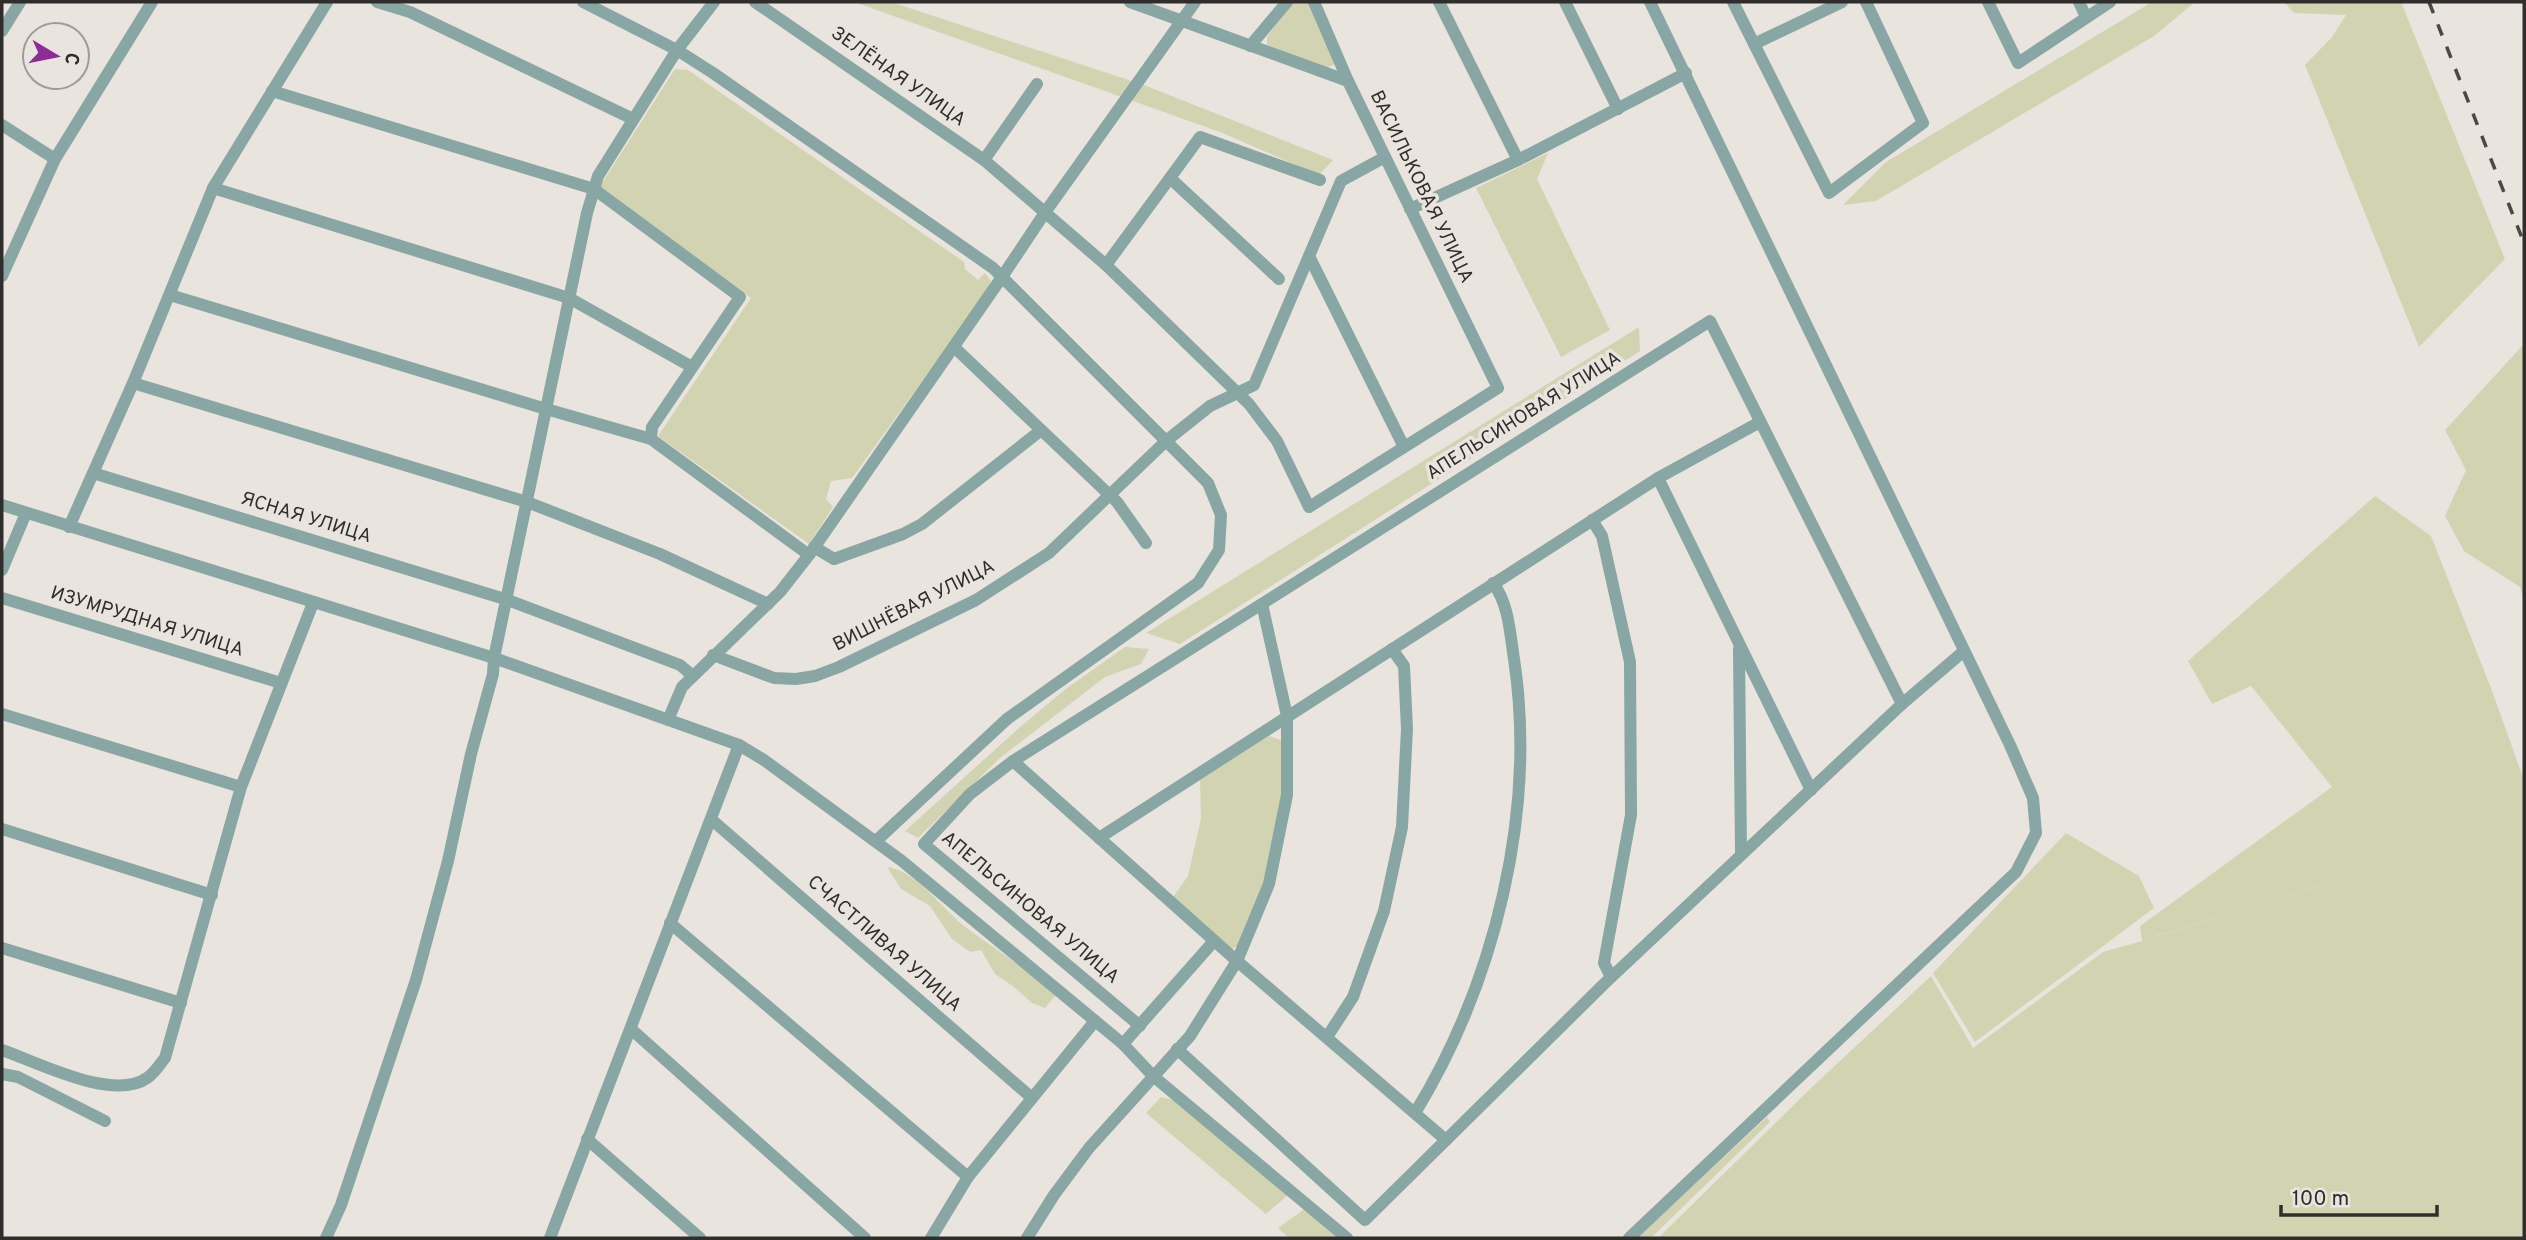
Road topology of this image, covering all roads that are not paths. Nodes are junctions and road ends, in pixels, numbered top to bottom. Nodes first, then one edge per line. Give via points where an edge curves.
1 (20, 2) edge
2 (152, 2) edge
3 (327, 2) edge
4 (377, 2) edge
5 (583, 2) edge
6 (714, 2) edge
7 (755, 2) edge
8 (1130, 2) edge
9 (1195, 2) edge
10 (1287, 2) edge
11 (1314, 2) edge
12 (1439, 2) edge
13 (1565, 2) edge
14 (1650, 2) edge
15 (1733, 2) edge
16 (1842, 2) edge
17 (1866, 2) edge
18 (1988, 2) edge
19 (2079, 2) edge
20 (2110, 2) edge
21 (2086, 17) junction
22 (1182, 20) junction
23 (2, 31) edge
24 (1754, 44) junction
25 (1250, 46) junction
26 (677, 50) junction
27 (1686, 73) junction
28 (1348, 81) junction
29 (1037, 84) dead end
30 (272, 91) junction
31 (1618, 109) junction
32 (634, 119) junction
33 (2, 125) edge
34 (1385, 157) junction
35 (55, 159) junction
36 (984, 160) junction
37 (1518, 160) junction
38 (1170, 178) junction
39 (1320, 180) dead end
40 (213, 188) junction
41 (594, 189) junction
42 (1410, 209) junction
43 (1046, 211) junction
44 (6, 254) edge
45 (1309, 256) junction
46 (1107, 265) junction
47 (2, 276) edge
48 (1002, 277) junction
49 (1279, 279) dead end
50 (170, 295) junction
51 (569, 298) junction
52 (954, 347) junction
53 (692, 367) junction
54 (133, 383) junction
55 (1238, 394) junction
56 (546, 409) junction
57 (1759, 422) junction
58 (1040, 431) junction
59 (651, 439) junction
60 (1166, 441) junction
61 (1404, 447) junction
62 (93, 473) junction
63 (1658, 478) junction
64 (1108, 496) junction
65 (527, 502) junction
66 (2, 505) edge
67 (26, 513) junction
68 (1592, 520) junction
69 (69, 527) junction
70 (1146, 543) dead end
71 (811, 551) junction
72 (2, 570) edge
73 (1493, 583) junction
74 (2, 598) edge
75 (508, 600) junction
76 (313, 603) junction
77 (768, 604) junction
78 (1262, 604) junction
79 (1739, 646) junction
80 (1392, 649) junction
81 (1964, 651) junction
82 (713, 655) junction
83 (494, 658) junction
84 (693, 676) junction
85 (281, 684) junction
86 (1902, 704) junction
87 (2, 714) edge
88 (1287, 716) junction
89 (668, 720) junction
90 (739, 745) junction
91 (1013, 761) junction
92 (241, 787) junction
93 (1811, 790) junction
94 (712, 820) junction
95 (2, 829) edge
96 (1099, 838) junction
97 (876, 841) junction
98 (1741, 855) junction
99 (212, 895) junction
100 (670, 923) junction
101 (1214, 941) junction
102 (2, 948) edge
103 (1237, 961) junction
104 (1611, 977) junction
105 (181, 1003) junction
106 (1095, 1021) junction
107 (1140, 1026) junction
108 (631, 1029) junction
109 (1326, 1037) junction
110 (1123, 1044) junction
111 (1177, 1049) junction
112 (2, 1050) edge
113 (2, 1074) edge
114 (1153, 1076) junction
115 (1032, 1098) junction
116 (1415, 1113) junction
117 (105, 1121) dead end
118 (587, 1139) junction
119 (1446, 1140) junction
120 (968, 1177) junction
121 (326, 1238) edge
122 (550, 1238) edge
123 (700, 1238) edge
124 (865, 1238) edge
125 (931, 1238) edge
126 (1027, 1238) edge
127 (1347, 1238) edge
128 (1629, 1238) edge

1 - 23 street
2 - 35 street
3 - 30 street
4 - 32 street via 410,12
5 - 26 street
6 - 26 street
7 - 36 street, ЗЕЛЁНАЯ УЛИЦА
8 - 22 street
9 - 22 street
10 - 25 street
11 - 28 street, ВАСИЛЬКОВАЯ УЛИЦА
12 - 37 street
13 - 31 street
14 - 27 street
15 - 24 street
16 - 24 street
17 - 24 street via 1923,122 1829,193
18 - 21 street via 2018,63
19 - 21 street
20 - 21 street
22 - 25 street
22 - 43 street
25 - 28 street
26 - 32 street
26 - 48 street
27 - 31 street
27 - 81 street
28 - 34 street, ВАСИЛЬКОВАЯ УЛИЦА
29 - 36 street
30 - 40 street
30 - 41 street
31 - 37 street
32 - 41 street
33 - 35 street
34 - 42 street, ВАСИЛЬКОВАЯ УЛИЦА
34 - 45 street via 1341,181
35 - 44 street
36 - 43 street, ЗЕЛЁНАЯ УЛИЦА
37 - 42 street
38 - 39 street via 1200,136
38 - 46 street
38 - 49 street
40 - 50 street
40 - 51 street
41 - 51 street
41 - 53 street via 740,297
42 - 61 street, ВАСИЛЬКОВАЯ УЛИЦА via 1498,388
43 - 46 street, ЗЕЛЁНАЯ УЛИЦА
43 - 48 street
44 - 47 street
45 - 55 street via 1254,385
45 - 61 street
46 - 55 street, ЗЕЛЁНАЯ УЛИЦА
48 - 52 street
48 - 60 street
50 - 54 street
50 - 56 street
51 - 53 street
51 - 56 street
52 - 58 street
52 - 71 street
53 - 59 street via 652,427
54 - 62 street
54 - 65 street
55 - 60 street, ВИШНЁВАЯ УЛИЦА via 1210,406
55 - 61 street via 1277,440 1309,508
56 - 59 street
56 - 65 street
57 - 63 street
57 - 78 street, АПЕЛЬСИНОВАЯ УЛИЦА via 1710,321
57 - 86 street, АПЕЛЬСИНОВАЯ УЛИЦА
58 - 64 street
58 - 71 street via 922,524 834,559
59 - 71 street
60 - 64 street, ВИШНЁВАЯ УЛИЦА
60 - 97 street via 1208,483 1221,515 1219,550 1198,583 1007,719
62 - 69 street
62 - 75 street, ЯСНАЯ УЛИЦА
63 - 68 street
63 - 79 street
64 - 70 street
64 - 82 street, ВИШНЁВАЯ УЛИЦА via 1049,553 997,587 839,667 796,679 774,678
65 - 75 street
65 - 77 street via 660,554
66 - 67 street
67 - 69 street
67 - 72 street
68 - 73 street
68 - 104 street via 1602,536 1630,662 1631,815 1604,963
69 - 76 street
71 - 77 street
73 - 80 street
73 - 116 street via 1501,593 1507,618 1518,690 1519,800 1502,907 1477,984 1435,1081
74 - 85 street, ИЗУМРУДНАЯ УЛИЦА
75 - 83 street
75 - 84 street via 680,665
76 - 83 street
76 - 85 street
77 - 82 street
78 - 88 street
78 - 91 street, АПЕЛЬСИНОВАЯ УЛИЦА
79 - 93 street
79 - 98 street
80 - 88 street
80 - 109 street via 1404,666 1408,729 1402,827 1384,911 1353,997
81 - 86 street
81 - 128 street via 2033,798 2035,834 2016,872
82 - 84 street
83 - 89 street
83 - 121 street via 416,980
84 - 89 street via 682,687
85 - 92 street
86 - 93 street
87 - 92 street
88 - 96 street
88 - 103 street via 1287,796 1269,884
89 - 90 street
90 - 94 street
90 - 97 street
91 - 96 street
91 - 107 street, АПЕЛЬСИНОВАЯ УЛИЦА via 970,794 924,844
92 - 99 street
93 - 98 street
94 - 100 street
94 - 115 street, СЧАСТЛИВАЯ УЛИЦА
95 - 99 street
96 - 101 street
97 - 106 street
98 - 104 street
99 - 105 street
100 - 108 street
100 - 120 street
101 - 103 street
101 - 107 street
102 - 105 street
103 - 109 street
103 - 111 street
104 - 119 street
105 - 112 street via 165,1058 147,1078 128,1086 75,1079
106 - 110 street
106 - 115 street
107 - 110 street
108 - 118 street
108 - 124 street
109 - 116 street
110 - 114 street
111 - 114 street
111 - 119 street via 1365,1220
113 - 117 street via 18,1077
114 - 126 street via 1089,1147
114 - 127 street
115 - 120 street
116 - 119 street
118 - 122 street
118 - 123 street
120 - 125 street

